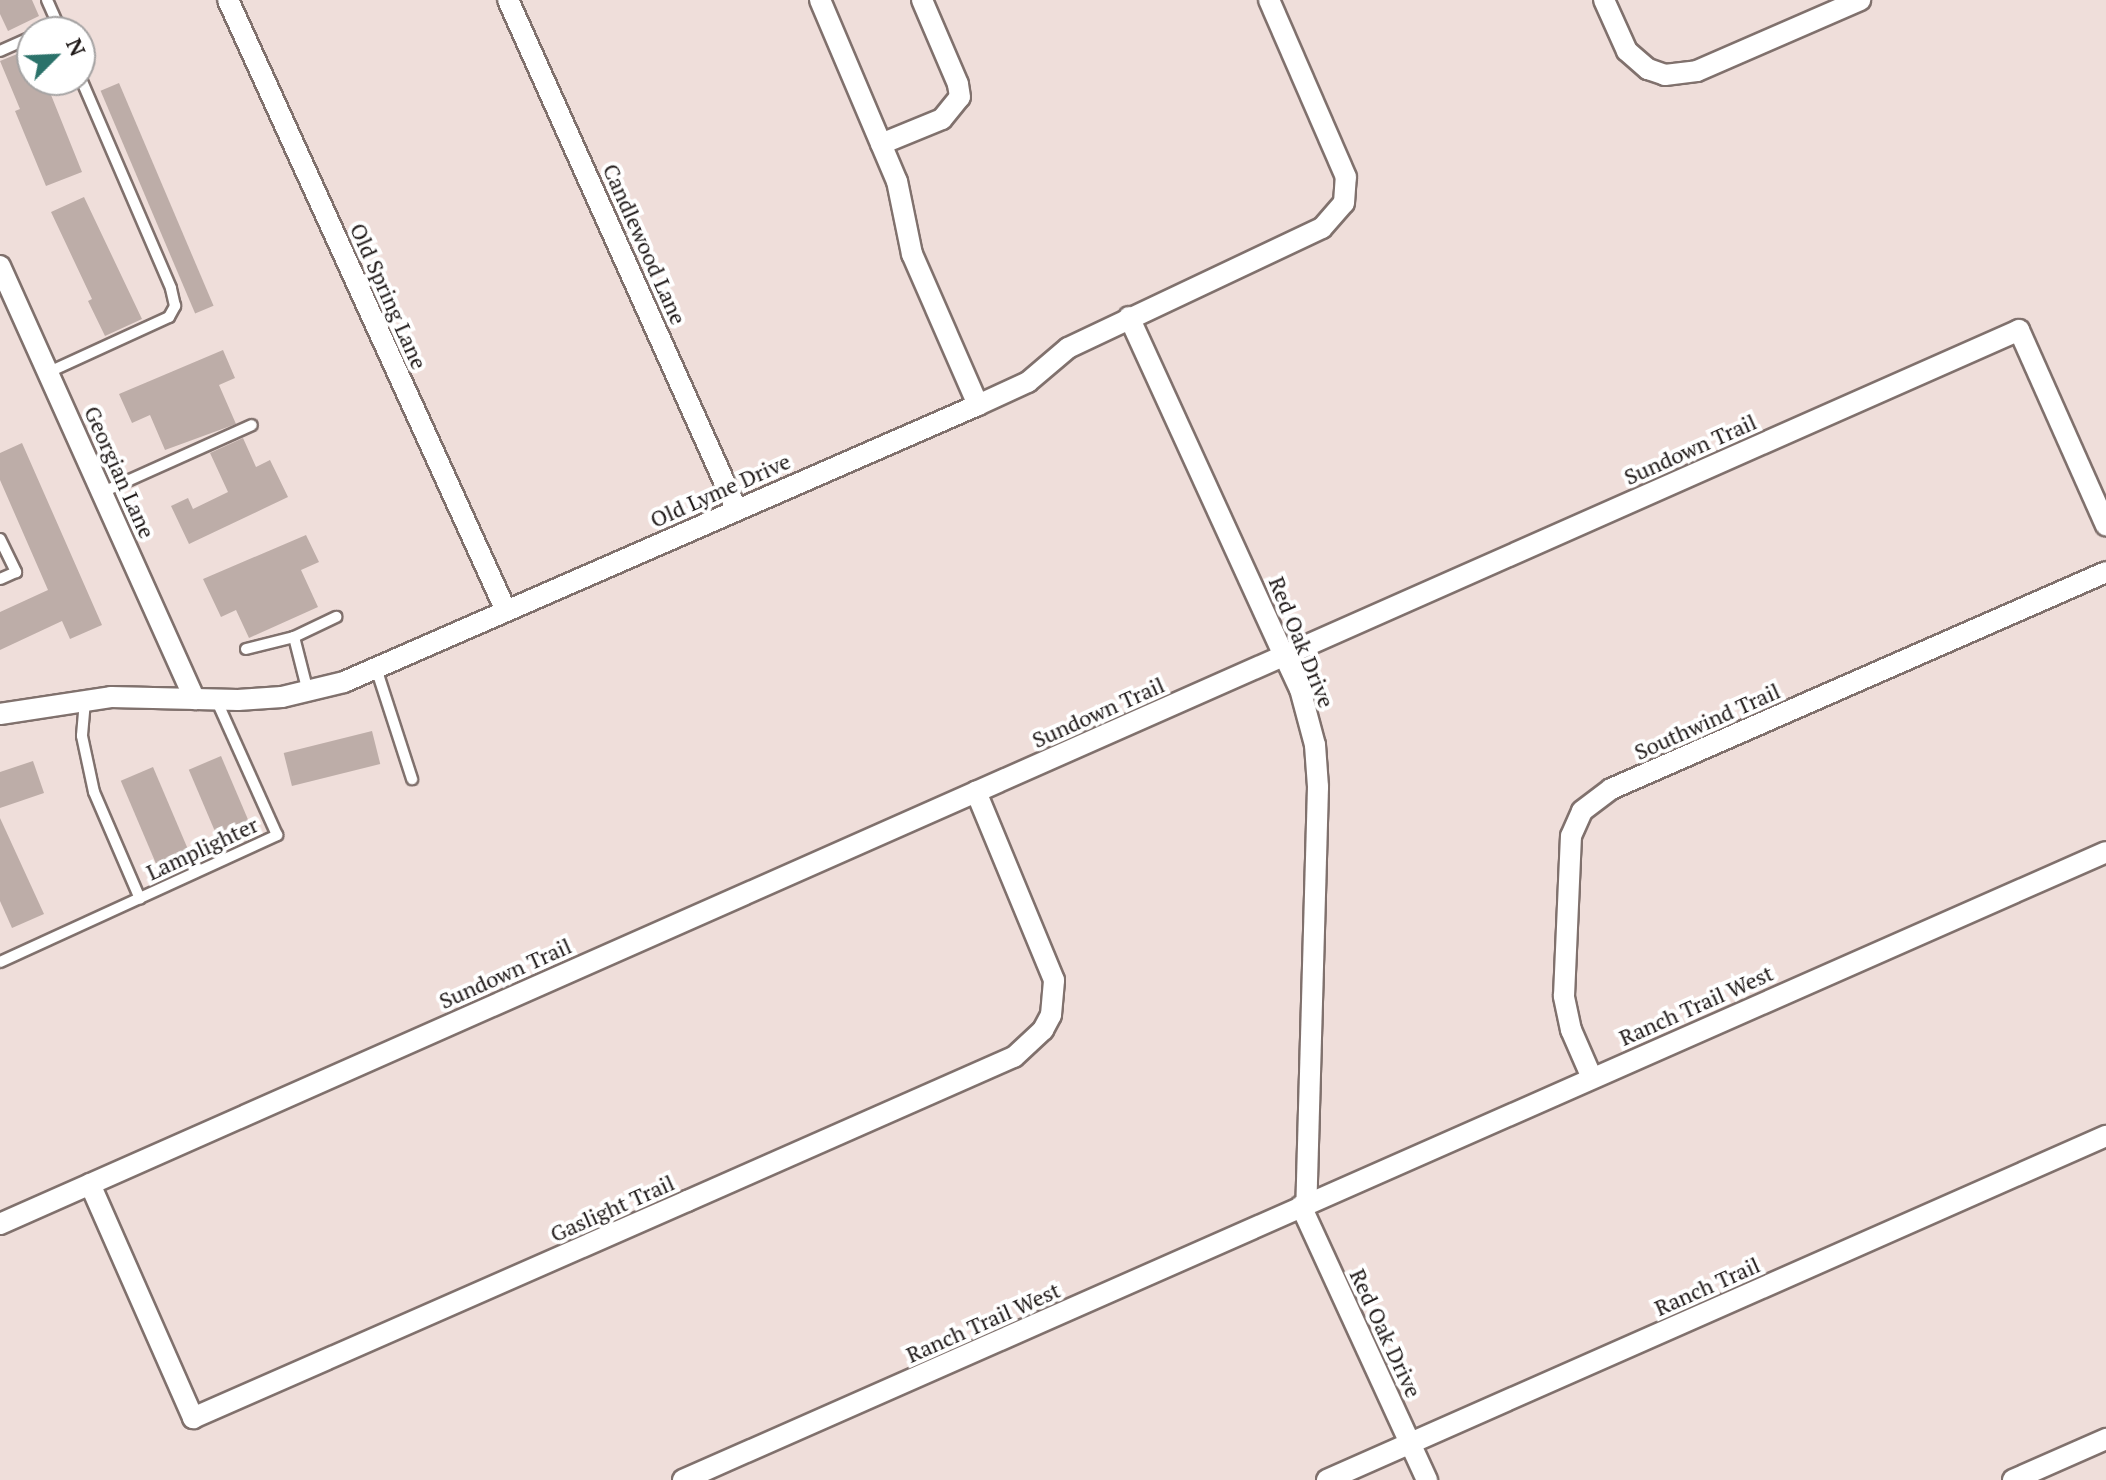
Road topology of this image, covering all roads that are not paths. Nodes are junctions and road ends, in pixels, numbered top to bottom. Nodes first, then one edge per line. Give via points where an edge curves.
1 (228, 0) edge
2 (508, 0) edge
3 (820, 0) edge
4 (922, 0) edge
5 (1269, 0) edge
6 (1604, 0) edge
7 (1860, 0) edge
8 (88, 96) edge
9 (881, 144) junction
10 (0, 266) edge
11 (1129, 317) junction
12 (49, 372) junction
13 (978, 405) junction
14 (252, 425) dead end
15 (103, 492) junction
16 (736, 508) junction
17 (2106, 525) edge
18 (0, 539) edge
19 (2106, 572) edge
20 (0, 579) edge
21 (506, 611) junction
22 (336, 617) dead end
23 (294, 637) junction
24 (246, 649) dead end
25 (1284, 655) junction
26 (376, 668) junction
27 (308, 692) junction
28 (85, 699) junction
29 (195, 699) junction
30 (216, 699) junction
31 (0, 714) edge
32 (412, 779) dead end
33 (976, 792) junction
34 (2106, 852) edge
35 (140, 899) junction
36 (0, 962) edge
37 (1592, 1078) junction
38 (2106, 1136) edge
39 (90, 1184) junction
40 (1304, 1205) junction
41 (0, 1224) edge
42 (2106, 1439) edge
43 (1410, 1443) junction
44 (683, 1480) edge
45 (1327, 1480) edge
46 (1427, 1480) edge
47 (2013, 1480) edge

1 - 21 street, Old Spring Lane
2 - 16 street, Candlewood Lane
3 - 9 street
4 - 9 street via 960,97 942,119
5 - 11 street, Old Lyme Drive via 1346,177 1344,203 1322,228
6 - 7 street via 1627,51 1648,69 1665,75 1697,71
8 - 12 lane via 175,306 169,317
9 - 13 street via 897,181 912,254
10 - 12 street, Georgian Lane
11 - 13 street, Old Lyme Drive via 1068,348 1028,382
11 - 25 street, Red Oak Drive
12 - 15 street, Georgian Lane
13 - 16 street, Old Lyme Drive
14 - 15 lane
15 - 29 street, Georgian Lane
16 - 21 street, Old Lyme Drive
17 - 25 street, Sundown Trail via 2019,330
18 - 20 lane via 16,572
19 - 37 street, Southwind Trail via 1611,789 1582,811 1571,836 1564,996 1571,1030
21 - 26 street, Old Lyme Drive
22 - 23 lane
23 - 24 lane
23 - 27 lane
25 - 33 street, Sundown Trail
25 - 40 street, Red Oak Drive via 1309,718 1318,787
26 - 27 street, Old Lyme Drive
26 - 32 lane
27 - 30 street, Old Lyme Drive
28 - 29 street, Old Lyme Drive
28 - 31 street, Old Lyme Drive
28 - 35 lane, Lamplighter via 82,736 94,792
29 - 30 street, Old Lyme Drive
30 - 35 lane, Lamplighter via 277,835
33 - 39 street, Sundown Trail
33 - 39 street, Gaslight Trail via 1054,980 1055,998 1043,1030 1014,1057 716,1189 193,1418
34 - 37 street, Ranch Trail West
35 - 36 lane, Lamplighter
37 - 40 street, Ranch Trail West
38 - 43 street, Ranch Trail
39 - 41 street, Sundown Trail
40 - 43 street, Red Oak Drive
40 - 44 street, Ranch Trail West
42 - 47 street
43 - 45 street, Ranch Trail
43 - 46 street, Red Oak Drive

